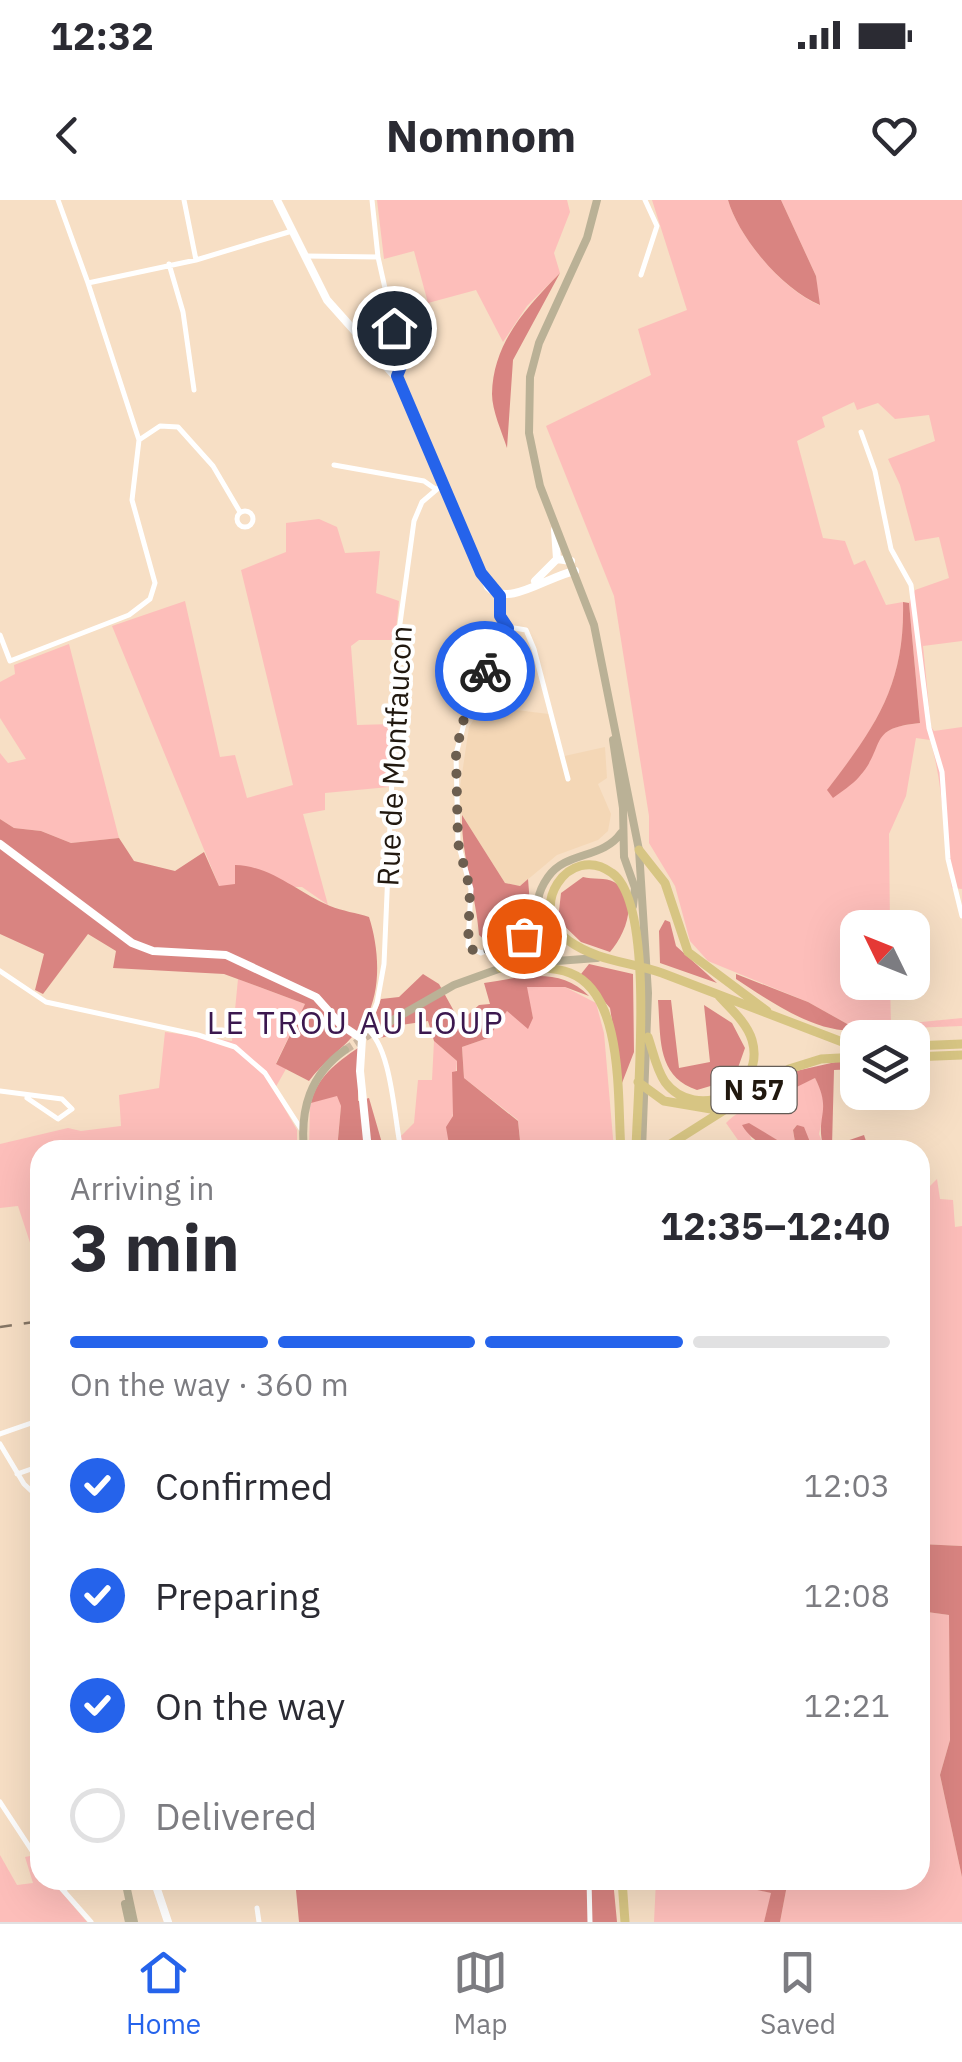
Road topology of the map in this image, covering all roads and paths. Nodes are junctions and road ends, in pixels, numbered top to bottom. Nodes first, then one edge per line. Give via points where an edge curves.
1 (58, 200) edge
2 (184, 200) edge
3 (277, 200) edge
4 (372, 200) edge
5 (597, 200) edge
6 (645, 200) edge
7 (292, 230) junction
8 (305, 256) junction
9 (378, 257) junction
10 (196, 260) junction
11 (169, 264) junction
12 (641, 275) dead end
13 (88, 283) junction
14 (397, 376) junction
15 (194, 390) dead end
16 (860, 432) dead end
17 (139, 440) junction
18 (334, 466) dead end
19 (444, 484) junction
20 (434, 488) junction
21 (240, 512) dead end
22 (554, 520) junction
23 (556, 559) junction
24 (571, 561) junction
25 (576, 571) junction
26 (532, 585) junction
27 (500, 596) junction
28 (508, 628) junction
29 (0, 635) edge
30 (610, 706) junction
31 (568, 779) dead end
32 (621, 833) junction
33 (0, 844) edge
34 (605, 849) junction
35 (640, 850) junction
36 (623, 853) junction
37 (642, 867) junction
38 (633, 906) junction
39 (962, 916) edge
40 (540, 917) junction
41 (516, 938) junction
42 (523, 954) junction
43 (598, 958) junction
44 (500, 968) junction
45 (0, 971) edge
46 (718, 994) junction
47 (773, 1016) junction
48 (391, 1020) tunnel mouth
49 (366, 1028) junction
50 (648, 1037) junction
51 (362, 1038) junction
52 (840, 1040) edge
53 (962, 1044) edge
54 (930, 1045) edge
55 (345, 1050) tunnel mouth
56 (962, 1055) edge
57 (930, 1056) edge
58 (840, 1059) edge
59 (638, 1082) junction
60 (0, 1091) edge
61 (646, 1091) junction
62 (27, 1098) junction
63 (305, 1103) junction
64 (287, 1104) junction
65 (721, 1110) junction
66 (302, 1132) junction
67 (303, 1140) edge
68 (367, 1140) edge
69 (399, 1140) edge
70 (620, 1140) edge
71 (639, 1140) edge
72 (640, 1140) edge
73 (676, 1140) edge
74 (30, 1424) edge
75 (0, 1434) edge
76 (0, 1444) edge
77 (30, 1469) edge
78 (17, 1474) junction
79 (30, 1489) edge
80 (0, 1802) edge
81 (30, 1848) edge
82 (63, 1890) edge
83 (65, 1890) edge
84 (124, 1890) edge
85 (157, 1890) edge
86 (589, 1890) edge
87 (623, 1890) edge
88 (66, 1894) junction
89 (258, 1908) dead end
90 (91, 1922) edge
91 (132, 1922) edge
92 (168, 1922) edge
93 (259, 1922) edge
94 (590, 1922) edge
95 (625, 1922) edge

1 - 13 street
2 - 10 street
3 - 7 street
4 - 9 street
5 - 22 main road via 588,238 530,377 528,433
6 - 12 street via 657,226
7 - 8 street
7 - 10 street
8 - 9 street
8 - 14 street via 326,300
9 - 14 street via 402,364
10 - 11 street
11 - 13 street
11 - 15 street via 184,312
13 - 17 street
14 - 19 street
16 - 39 street via 892,549 911,585 929,728 942,772 948,859
17 - 21 street via 168,424 178,427 213,466
17 - 29 street via 132,500 155,583 150,600 129,615 10,661
18 - 20 street
19 - 20 street
19 - 27 street via 481,573
20 - 49 street, Rue de Montfaucon via 414,521 398,638 384,964
22 - 23 street
22 - 24 main road
23 - 24 street
23 - 26 street
24 - 25 main road
25 - 26 street
25 - 30 main road
26 - 27 street
27 - 28 street
28 - 31 street via 526,630 534,649
28 - 41 street via 462,724 454,798 470,889 468,946 478,954
30 - 32 main road
30 - 35 main road
32 - 34 main road
32 - 36 main road
33 - 51 street via 132,943 242,962 316,997
34 - 36 main road
34 - 40 main road via 554,870 542,891
35 - 37 main road
35 - 47 main road via 665,883 688,952
36 - 37 main road
36 - 38 main road via 635,888
37 - 50 main road
38 - 43 main road via 618,878 600,866 571,869 555,883 548,907 554,924 569,942
38 - 59 main road
40 - 41 street
40 - 42 main road via 536,942
41 - 42 street
42 - 44 main road
43 - 44 main road
43 - 46 main road, N 57
44 - 48 main road
44 - 70 main road via 567,972 598,996 611,1032
45 - 64 street via 46,1002 226,1043 257,1064
46 - 47 main road, N 57
46 - 50 main road via 748,1030 754,1050 747,1079 728,1096 696,1101 677,1093 662,1077
47 - 52 main road, N 57
49 - 51 street, Rue de Montfaucon
49 - 69 street via 384,1057
50 - 61 main road
51 - 68 street
53 - 54 main road
55 - 63 main road via 317,1077
56 - 57 main road
58 - 65 main road, N 57 via 801,1064
59 - 61 main road
59 - 71 main road
60 - 62 street
61 - 65 main road via 685,1107
61 - 72 main road
62 - 62 street via 58,1119 72,1110 62,1099
63 - 64 street
63 - 66 main road
64 - 66 street
65 - 73 main road, N 57
66 - 67 main road
74 - 75 street
76 - 78 street
77 - 78 street
78 - 79 street
80 - 81 street
82 - 88 street
83 - 88 street
84 - 91 main road
85 - 92 street
86 - 94 street
87 - 95 main road
88 - 90 street
89 - 93 street

